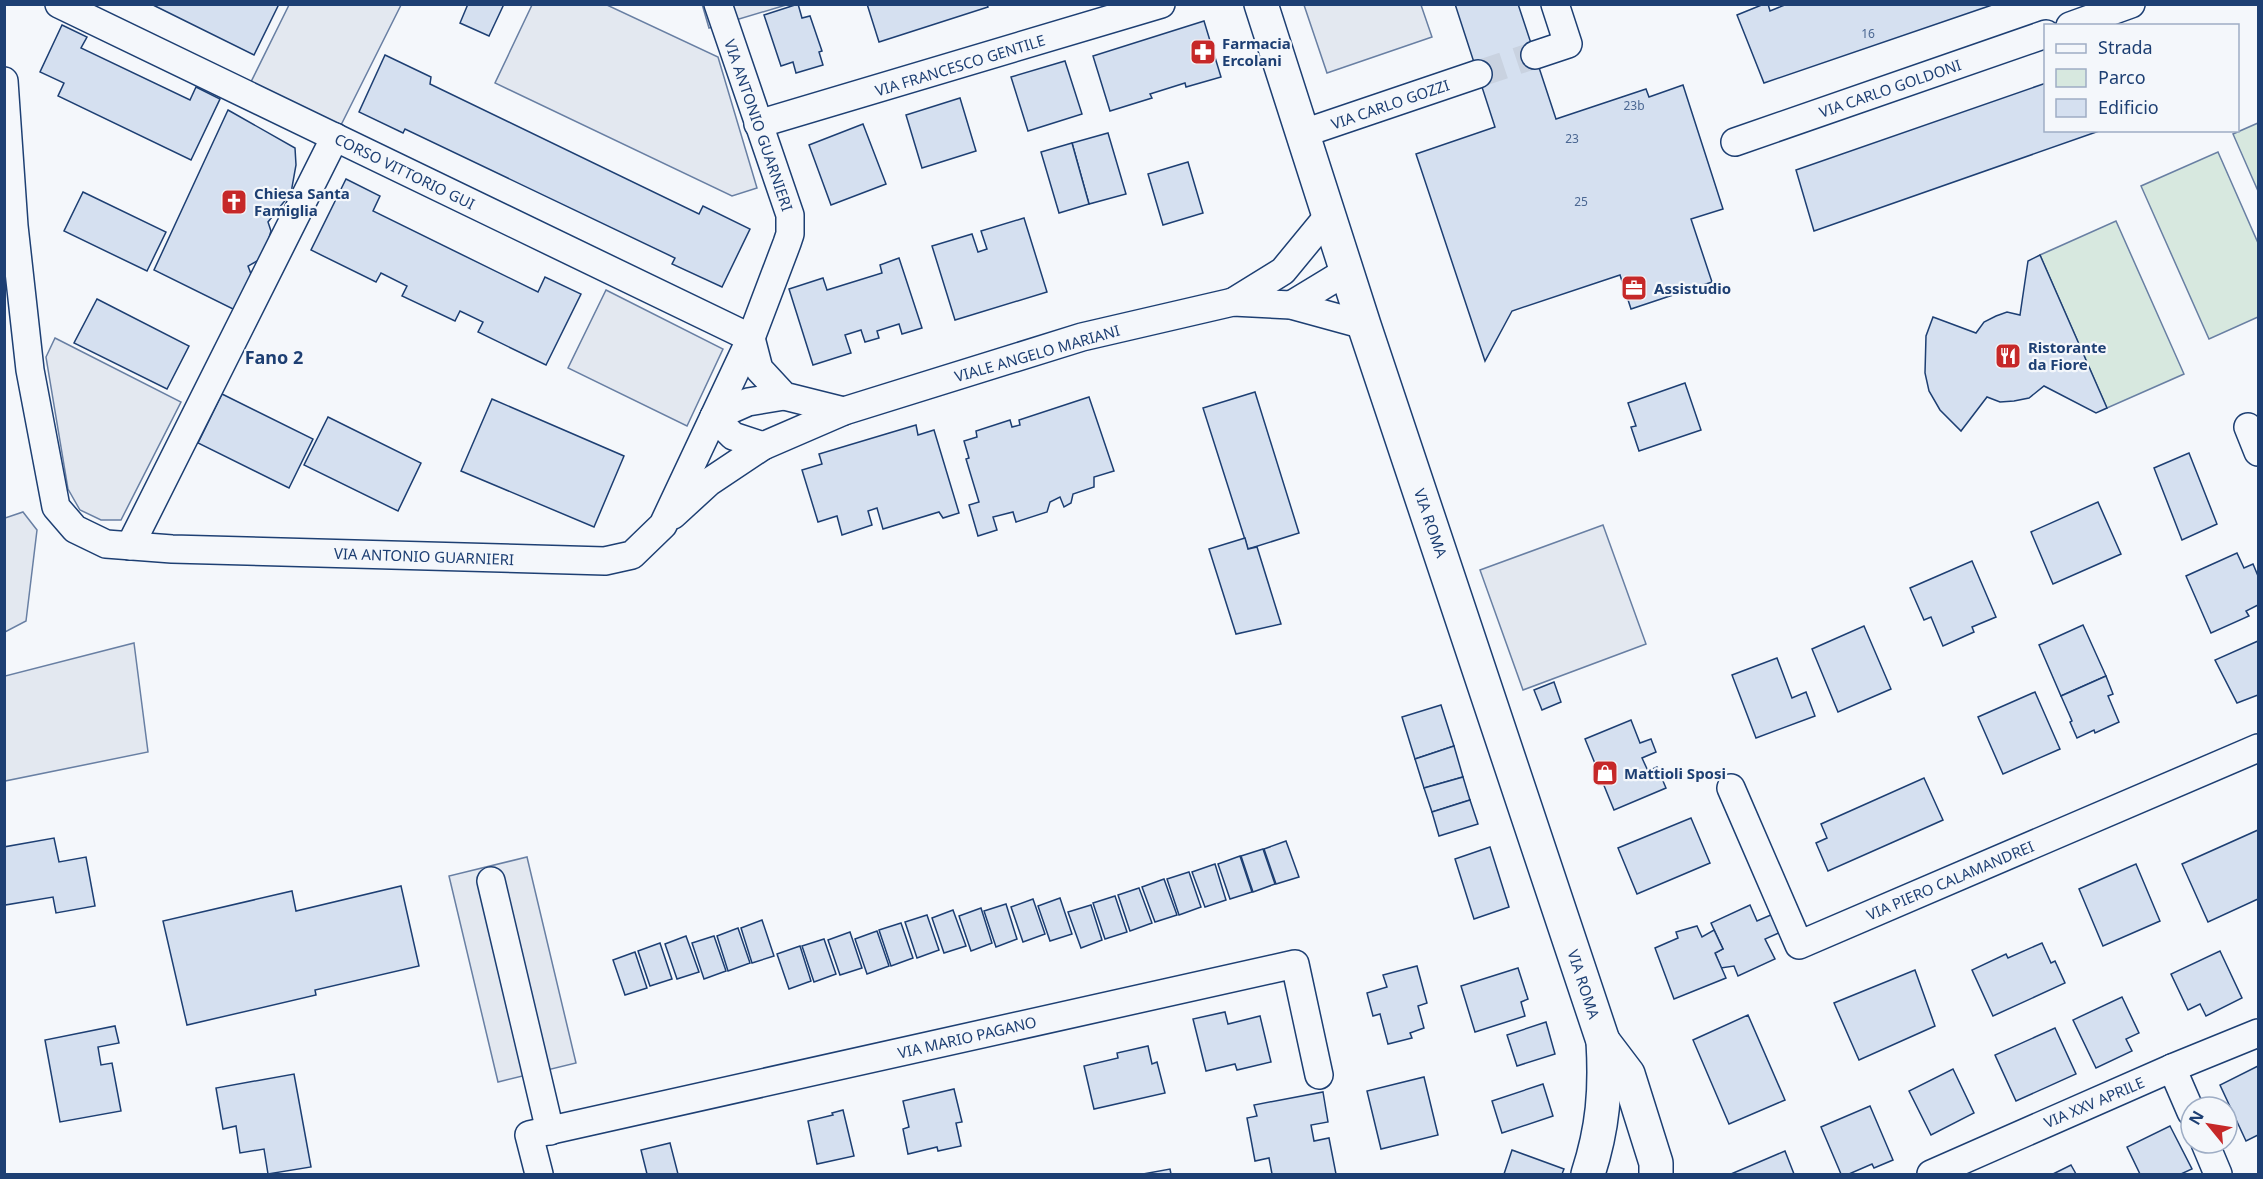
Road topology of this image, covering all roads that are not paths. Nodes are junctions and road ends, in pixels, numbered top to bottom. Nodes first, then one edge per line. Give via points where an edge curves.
1 (59, 4) edge
2 (718, 4) edge
3 (1161, 4) edge
4 (1261, 4) edge
5 (1555, 4) edge
6 (2131, 4) edge
7 (2076, 24) edge
8 (2044, 35) edge
9 (1534, 55) tunnel mouth
10 (1478, 74) tunnel mouth
11 (4, 81) edge
12 (758, 124) junction
13 (1301, 134) junction
14 (335, 137) junction
15 (1735, 142) dead end
16 (1329, 215) junction
17 (1283, 271) junction
18 (1347, 271) junction
19 (1233, 302) junction
20 (1291, 305) junction
21 (1364, 324) junction
22 (751, 338) junction
23 (784, 396) junction
24 (844, 411) junction
25 (714, 417) junction
26 (2248, 427) dead end
27 (763, 446) junction
28 (2259, 452) edge
29 (663, 525) junction
30 (130, 546) junction
31 (2259, 748) edge
32 (1731, 788) dead end
33 (491, 881) dead end
34 (2259, 1033) edge
35 (1603, 1041) junction
36 (2172, 1068) junction
37 (1319, 1075) dead end
38 (2184, 1095) edge
39 (539, 1133) junction
40 (2210, 1155) edge
41 (1972, 1166) edge
42 (539, 1174) edge
43 (1588, 1174) edge
44 (1656, 1174) edge
45 (1931, 1174) edge
46 (2218, 1174) edge

1 - 14 street, CORSO VITTORIO GUI
2 - 12 street, VIA ANTONIO GUARNIERI
3 - 12 street, VIA FRANCESCO GENTILE
4 - 13 main road, VIA ROMA
5 - 9 street via 1568,44
6 - 7 street
8 - 15 street, VIA CARLO GOLDONI
10 - 13 street, VIA CARLO GOZZI
11 - 30 street, VIA ANTONIO GUARNIERI via 14,226 30,370 56,507 75,529 106,544
12 - 22 street, VIA ANTONIO GUARNIERI via 790,215 790,234
13 - 16 main road, VIA ROMA
14 - 22 street, CORSO VITTORIO GUI
14 - 30 street
16 - 17 street, VIALE ANGELO MARIANI
16 - 18 main road, VIA ROMA
17 - 18 street
17 - 19 street, VIALE ANGELO MARIANI
18 - 20 street
18 - 21 main road, VIA ROMA
19 - 20 street, VIALE ANGELO MARIANI
19 - 24 street, VIALE ANGELO MARIANI via 1082,337
20 - 21 street, VIALE ANGELO MARIANI
21 - 35 main road, VIA ROMA
22 - 23 street via 759,369
22 - 25 street, VIA ANTONIO GUARNIERI
23 - 24 street
23 - 25 street via 748,402
24 - 27 street, VIALE ANGELO MARIANI
25 - 27 street via 733,436
25 - 29 street, VIA ANTONIO GUARNIERI
26 - 28 street
27 - 29 street, VIALE ANGELO MARIANI via 709,482
29 - 30 street, VIA ANTONIO GUARNIERI via 632,555 605,561
31 - 32 street, VIA PIERO CALAMANDREI via 1799,945
33 - 39 street
34 - 36 street, VIA XXV APRILE
35 - 43 main road, VIA ROMA via 1604,1107
35 - 44 main road, VIA ROMA via 1628,1074
36 - 38 street
36 - 41 street, VIA XXV APRILE
37 - 39 street, VIA MARIO PAGANO via 1295,964
39 - 42 street
40 - 46 street
41 - 45 street, VIA XXV APRILE

